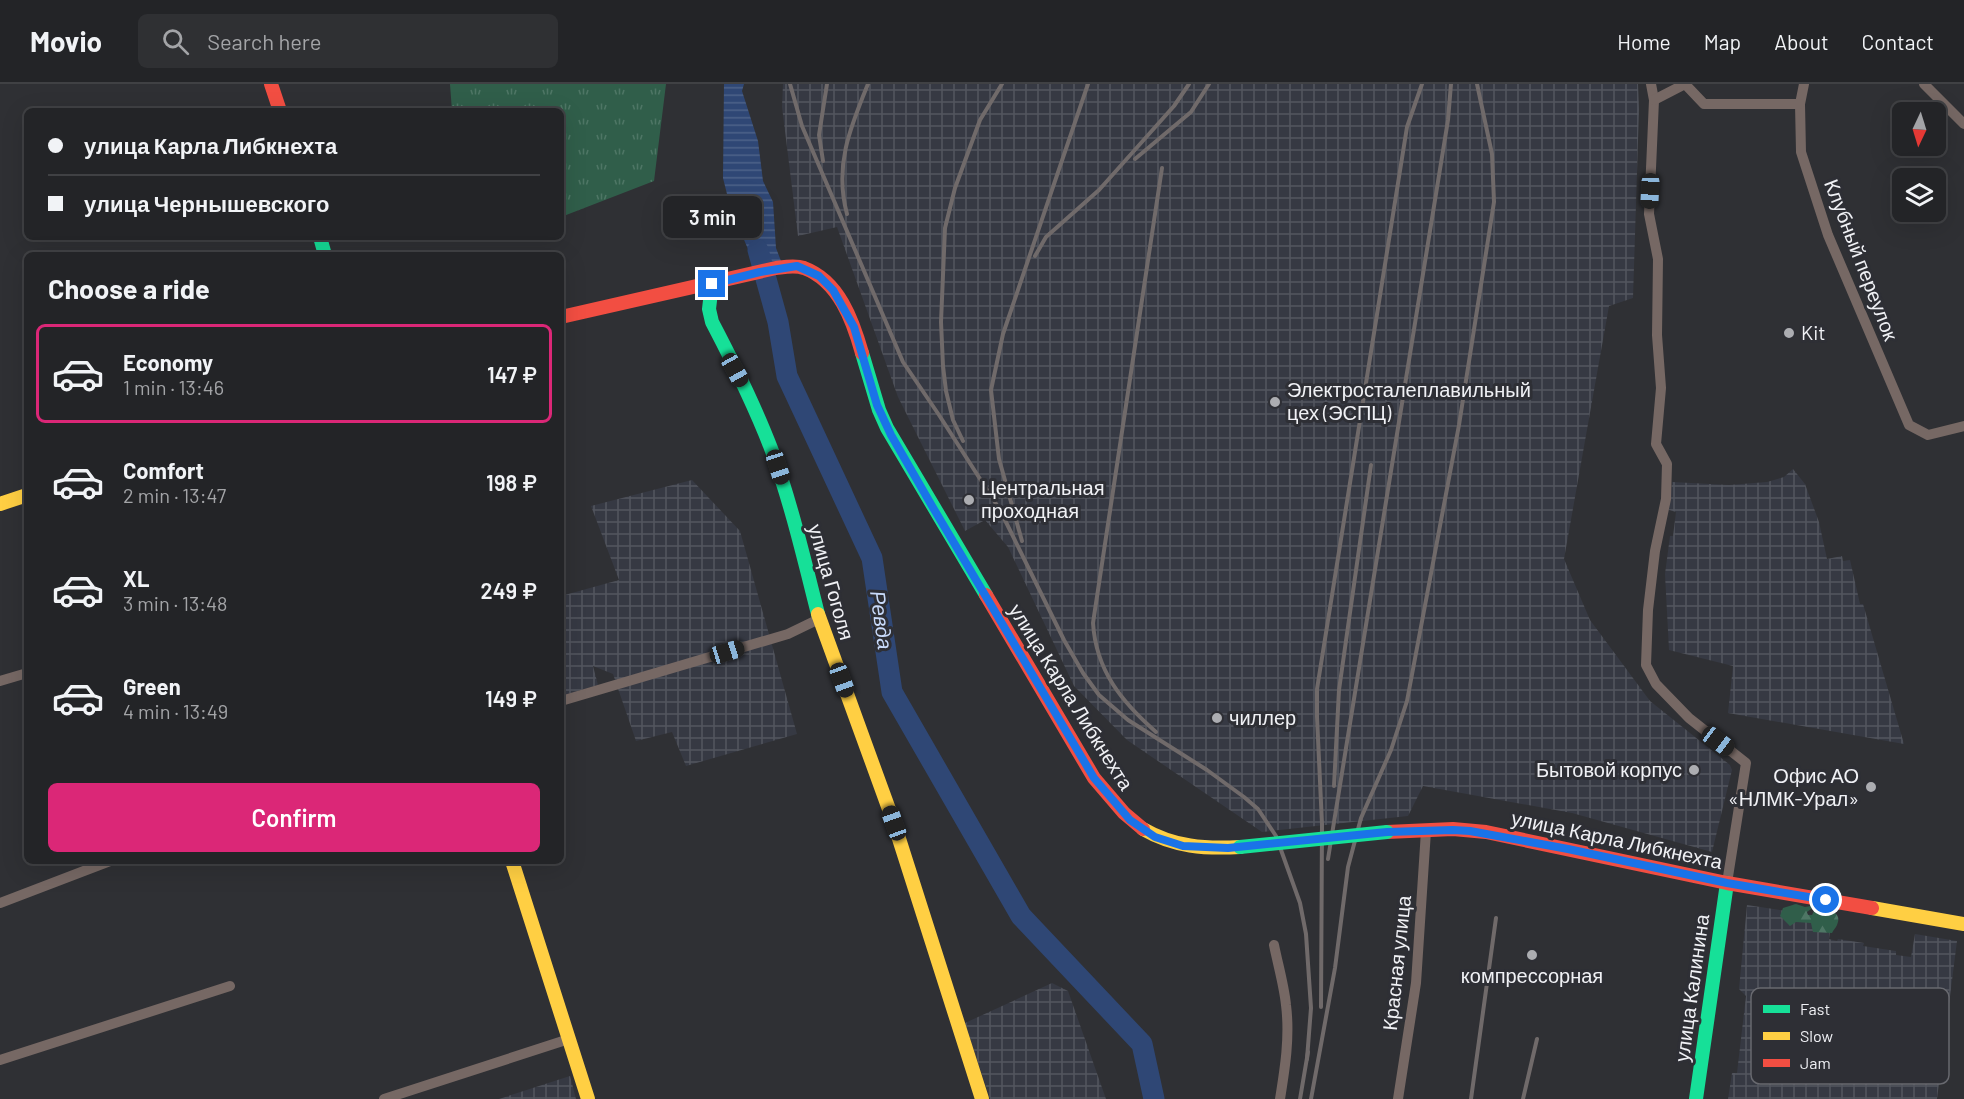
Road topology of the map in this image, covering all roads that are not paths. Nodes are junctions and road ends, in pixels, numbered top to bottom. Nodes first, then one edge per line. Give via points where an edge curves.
1 (271, 84) edge
2 (1651, 84) edge
3 (1804, 84) edge
4 (1924, 84) edge
5 (1654, 100) junction
6 (1800, 104) junction
7 (279, 108) edge
8 (1964, 123) edge
9 (712, 284) junction
10 (564, 316) edge
11 (1964, 426) edge
12 (24, 496) edge
13 (0, 504) edge
14 (819, 619) junction
15 (24, 674) edge
16 (0, 681) edge
17 (564, 701) edge
18 (1426, 831) junction
19 (102, 864) edge
20 (513, 864) edge
21 (1727, 883) junction
22 (0, 903) edge
23 (1964, 924) edge
24 (1274, 945) dead end
25 (230, 986) dead end
26 (569, 1039) junction
27 (0, 1060) edge
28 (384, 1099) edge
29 (588, 1099) edge
30 (982, 1099) edge
31 (1280, 1099) edge
32 (1398, 1099) edge
33 (1696, 1099) edge

1 - 7 main road
2 - 5 street
3 - 6 street, Клубный переулок
4 - 8 street
5 - 6 street via 1685,84 1704,104
5 - 21 street via 1649,214 1658,259 1661,388 1656,444 1667,464 1666,499 1648,610 1646,665 1656,684 1689,718 1746,763
6 - 11 street, Клубный переулок via 1801,152 1828,235 1909,425 1928,435
9 - 10 main road
9 - 14 main road, улица Гоголя via 712,322 749,394 772,452
9 - 18 main road, улица Карла Либкнехта, bridge via 797,266 826,282 844,307 860,342 877,405 891,435 1063,728 1106,795 1130,820 1161,839 1197,847
12 - 13 main road
14 - 17 street via 788,634
14 - 30 main road, улица Гоголя via 894,823
15 - 16 street
18 - 21 main road, улица Карла Либкнехта via 1486,832
18 - 32 street, Красная улица via 1416,983
19 - 22 street
20 - 26 main road
21 - 23 main road, улица Карла Либкнехта
21 - 33 main road, улица Калинина
24 - 31 street via 1287,1018
25 - 27 street
26 - 28 street
26 - 29 main road

